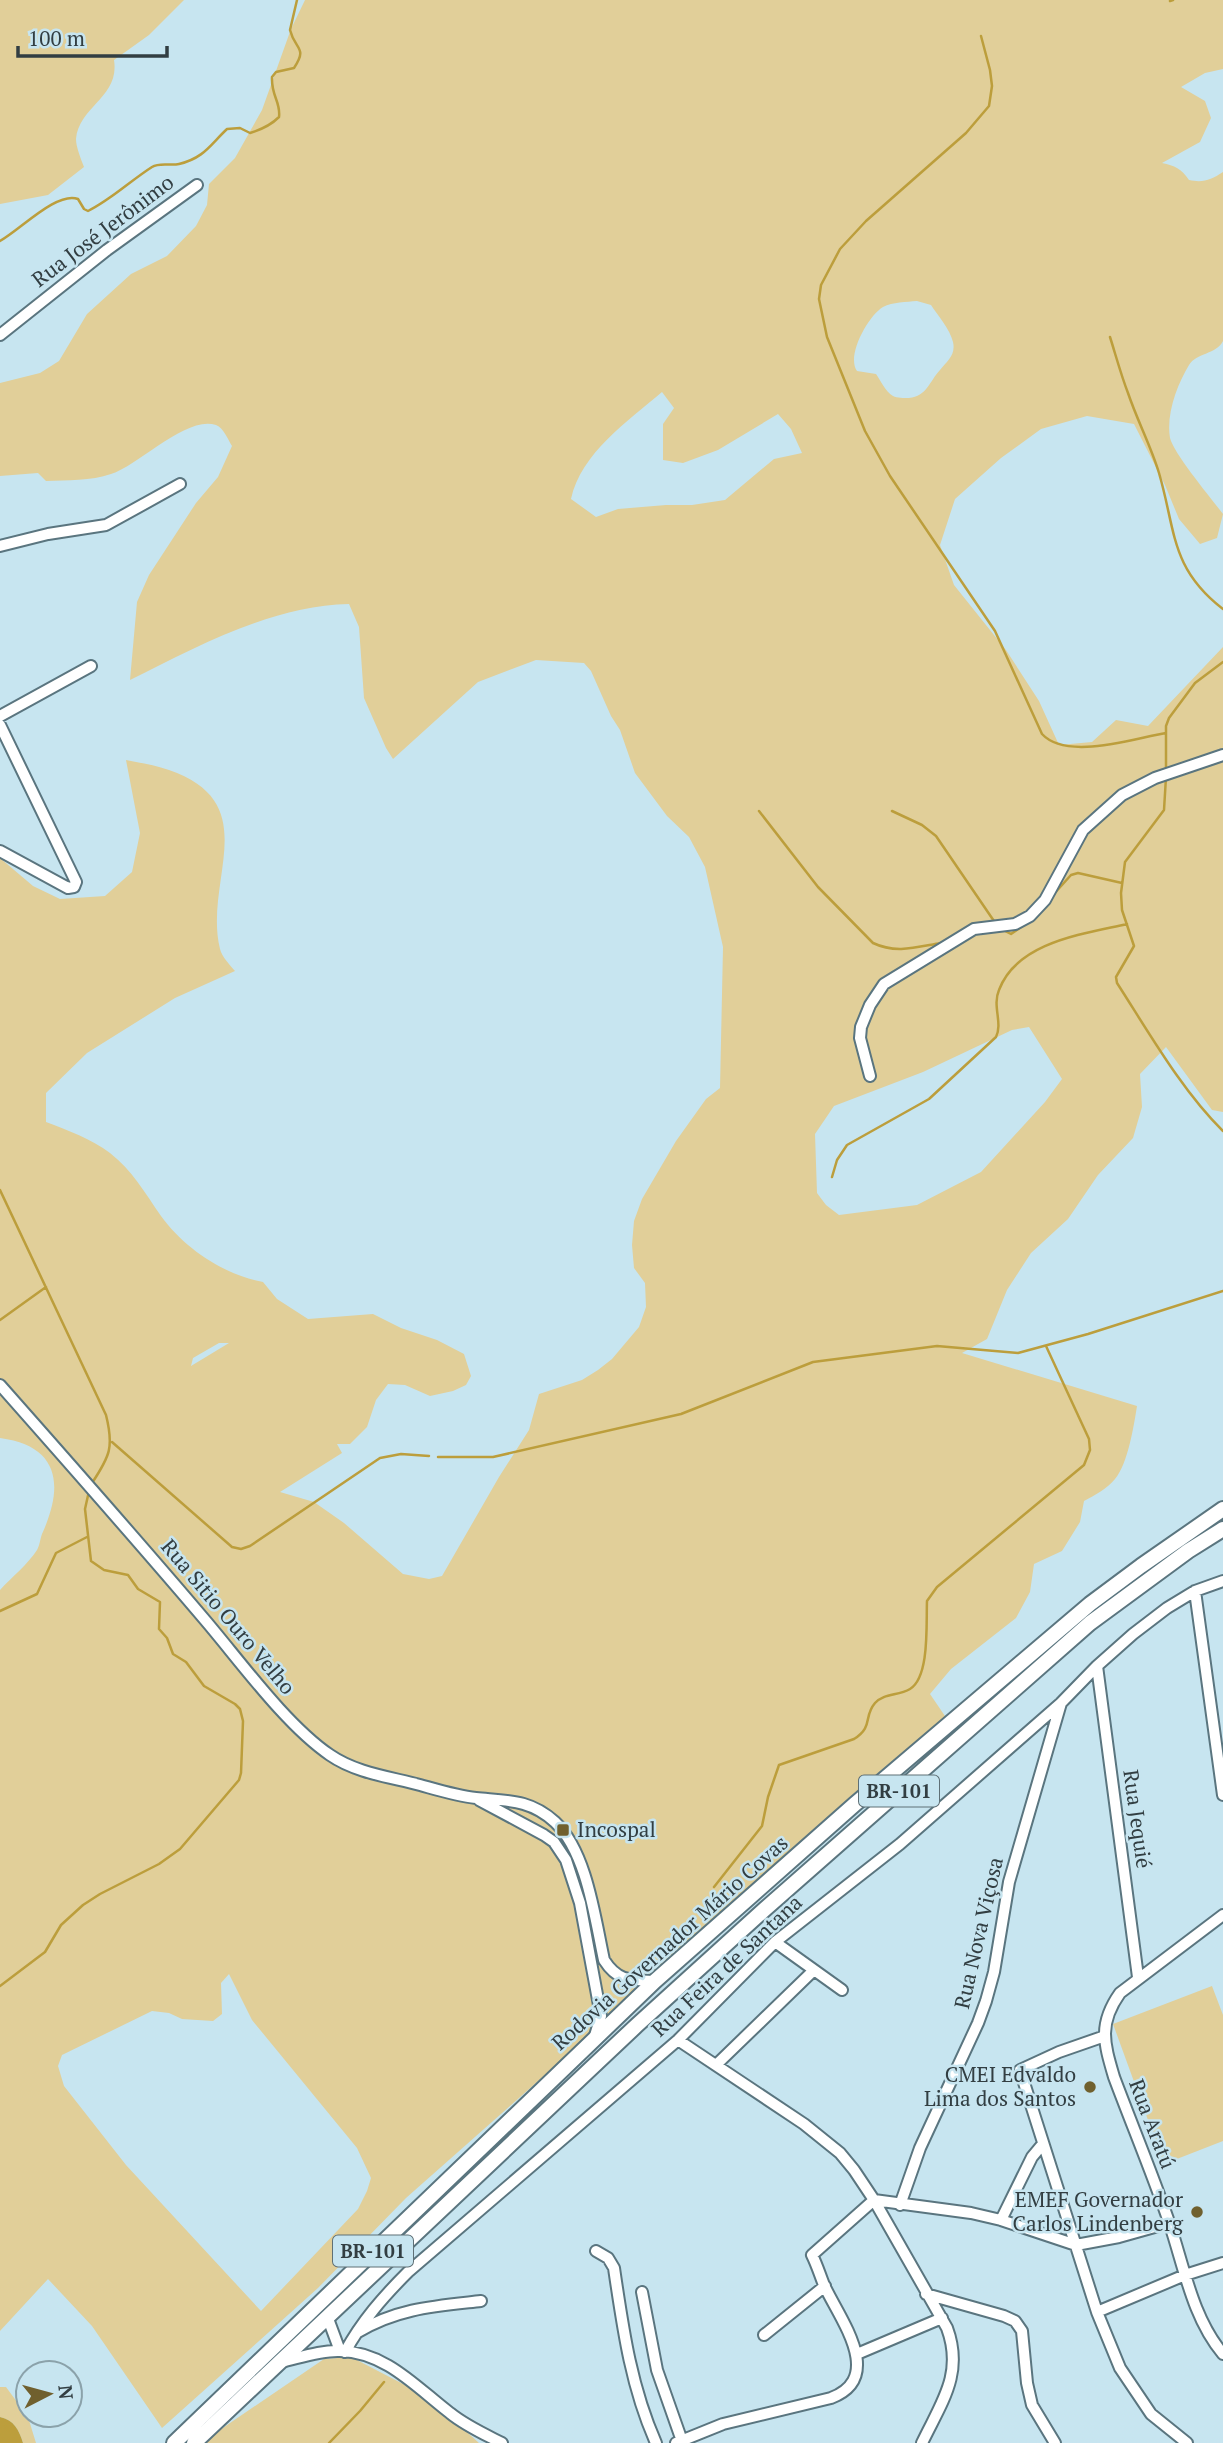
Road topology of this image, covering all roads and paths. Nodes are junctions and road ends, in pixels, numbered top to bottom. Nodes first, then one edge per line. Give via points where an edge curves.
1 (197, 185) dead end
2 (0, 335) edge
3 (180, 484) dead end
4 (0, 546) edge
5 (91, 666) dead end
6 (0, 716) edge
7 (0, 725) edge
8 (1223, 755) edge
9 (0, 851) edge
10 (870, 1076) dead end
11 (0, 1385) edge
12 (1223, 1509) edge
13 (1223, 1529) edge
14 (1223, 1581) edge
15 (1195, 1591) junction
16 (1097, 1666) junction
17 (1060, 1703) junction
18 (1223, 1795) edge
19 (477, 1798) junction
20 (1223, 1915) edge
21 (775, 1942) junction
22 (813, 1971) junction
23 (1138, 1977) junction
24 (655, 1981) junction
25 (842, 1990) dead end
26 (1105, 2036) junction
27 (678, 2040) junction
28 (593, 2041) junction
29 (716, 2065) junction
30 (1042, 2145) junction
31 (874, 2200) junction
32 (900, 2205) junction
33 (1001, 2220) junction
34 (1169, 2223) junction
35 (1076, 2245) junction
36 (596, 2251) dead end
37 (1223, 2263) edge
38 (1185, 2275) junction
39 (825, 2286) junction
40 (642, 2292) dead end
41 (926, 2294) junction
42 (481, 2301) dead end
43 (1097, 2312) junction
44 (327, 2316) junction
45 (942, 2318) junction
46 (355, 2333) junction
47 (764, 2334) dead end
48 (343, 2351) junction
49 (857, 2354) junction
50 (1223, 2354) edge
51 (277, 2362) junction
52 (679, 2442) edge
53 (174, 2443) edge
54 (194, 2443) edge
55 (502, 2443) edge
56 (656, 2443) edge
57 (922, 2443) edge
58 (1055, 2443) edge
59 (1186, 2443) edge

1 - 2 street, Rua José Jerônimo
3 - 4 street via 106,525
5 - 6 street
7 - 9 street via 76,882 74,887 68,888
8 - 10 street via 1155,778 1122,795 1083,830 1045,900 1030,916 1016,924 974,929 884,984 861,1027
11 - 19 street, Rua Sitio Ouro Velho via 311,1741 357,1769
12 - 24 main road, Rodovia Governador Mário Covas / BR-101 via 1090,1604
13 - 44 main road, Rodovia Governador Mário Covas / BR-101 via 1090,1623 795,1882
14 - 15 street, Rua Feira de Santana
15 - 16 street, Rua Feira de Santana via 1159,1614
15 - 18 street
16 - 17 street, Rua Feira de Santana
16 - 23 street, Rua Jequié
17 - 21 street, Rua Feira de Santana via 900,1844
17 - 32 street, Rua Nova Viçosa via 1009,1882 986,2001 919,2148
19 - 24 street, Rua Sitio Ouro Velho via 531,1806 555,1822 583,1871 604,1960 611,1971 629,1980
19 - 28 street, Rua Sitio Ouro Velho via 544,1835 566,1860 580,1903 598,1995 601,2016
20 - 23 street, Rua Aratú
21 - 22 street
21 - 27 street, Rua Feira de Santana
22 - 25 street
22 - 29 street
23 - 26 street, Rua Aratú via 1110,2007
24 - 28 main road, Rodovia Governador Mário Covas / BR-101
26 - 30 street via 1020,2070
26 - 34 street, Rua Aratú via 1114,2077
27 - 29 street
27 - 46 street, Rua Feira de Santana via 408,2272
28 - 53 main road, Rodovia Governador Mário Covas / BR-101
29 - 31 street via 822,2137 854,2170
30 - 33 street
30 - 35 street
31 - 32 street
31 - 39 street via 812,2255
31 - 41 street
32 - 33 street
33 - 35 street
34 - 35 street
34 - 38 street, Rua Aratú
35 - 43 street
36 - 56 street via 614,2268 632,2377
37 - 38 street
38 - 43 street
38 - 50 street, Rua Aratú via 1207,2330
39 - 47 street
39 - 49 street
40 - 52 street via 657,2370
41 - 45 street
41 - 58 street via 1004,2316 1019,2325 1032,2405
42 - 46 street via 410,2309
43 - 59 street via 1120,2368 1135,2391 1151,2414
44 - 48 street
44 - 51 main road, Rodovia Governador Mário Covas / BR-101
45 - 49 street
45 - 57 street via 950,2336 953,2371
46 - 48 street, Rua Feira de Santana
48 - 51 street
48 - 55 street via 385,2364 411,2379 474,2430
49 - 52 street via 852,2384 843,2393 723,2424
51 - 54 main road, Rodovia Governador Mário Covas / BR-101

